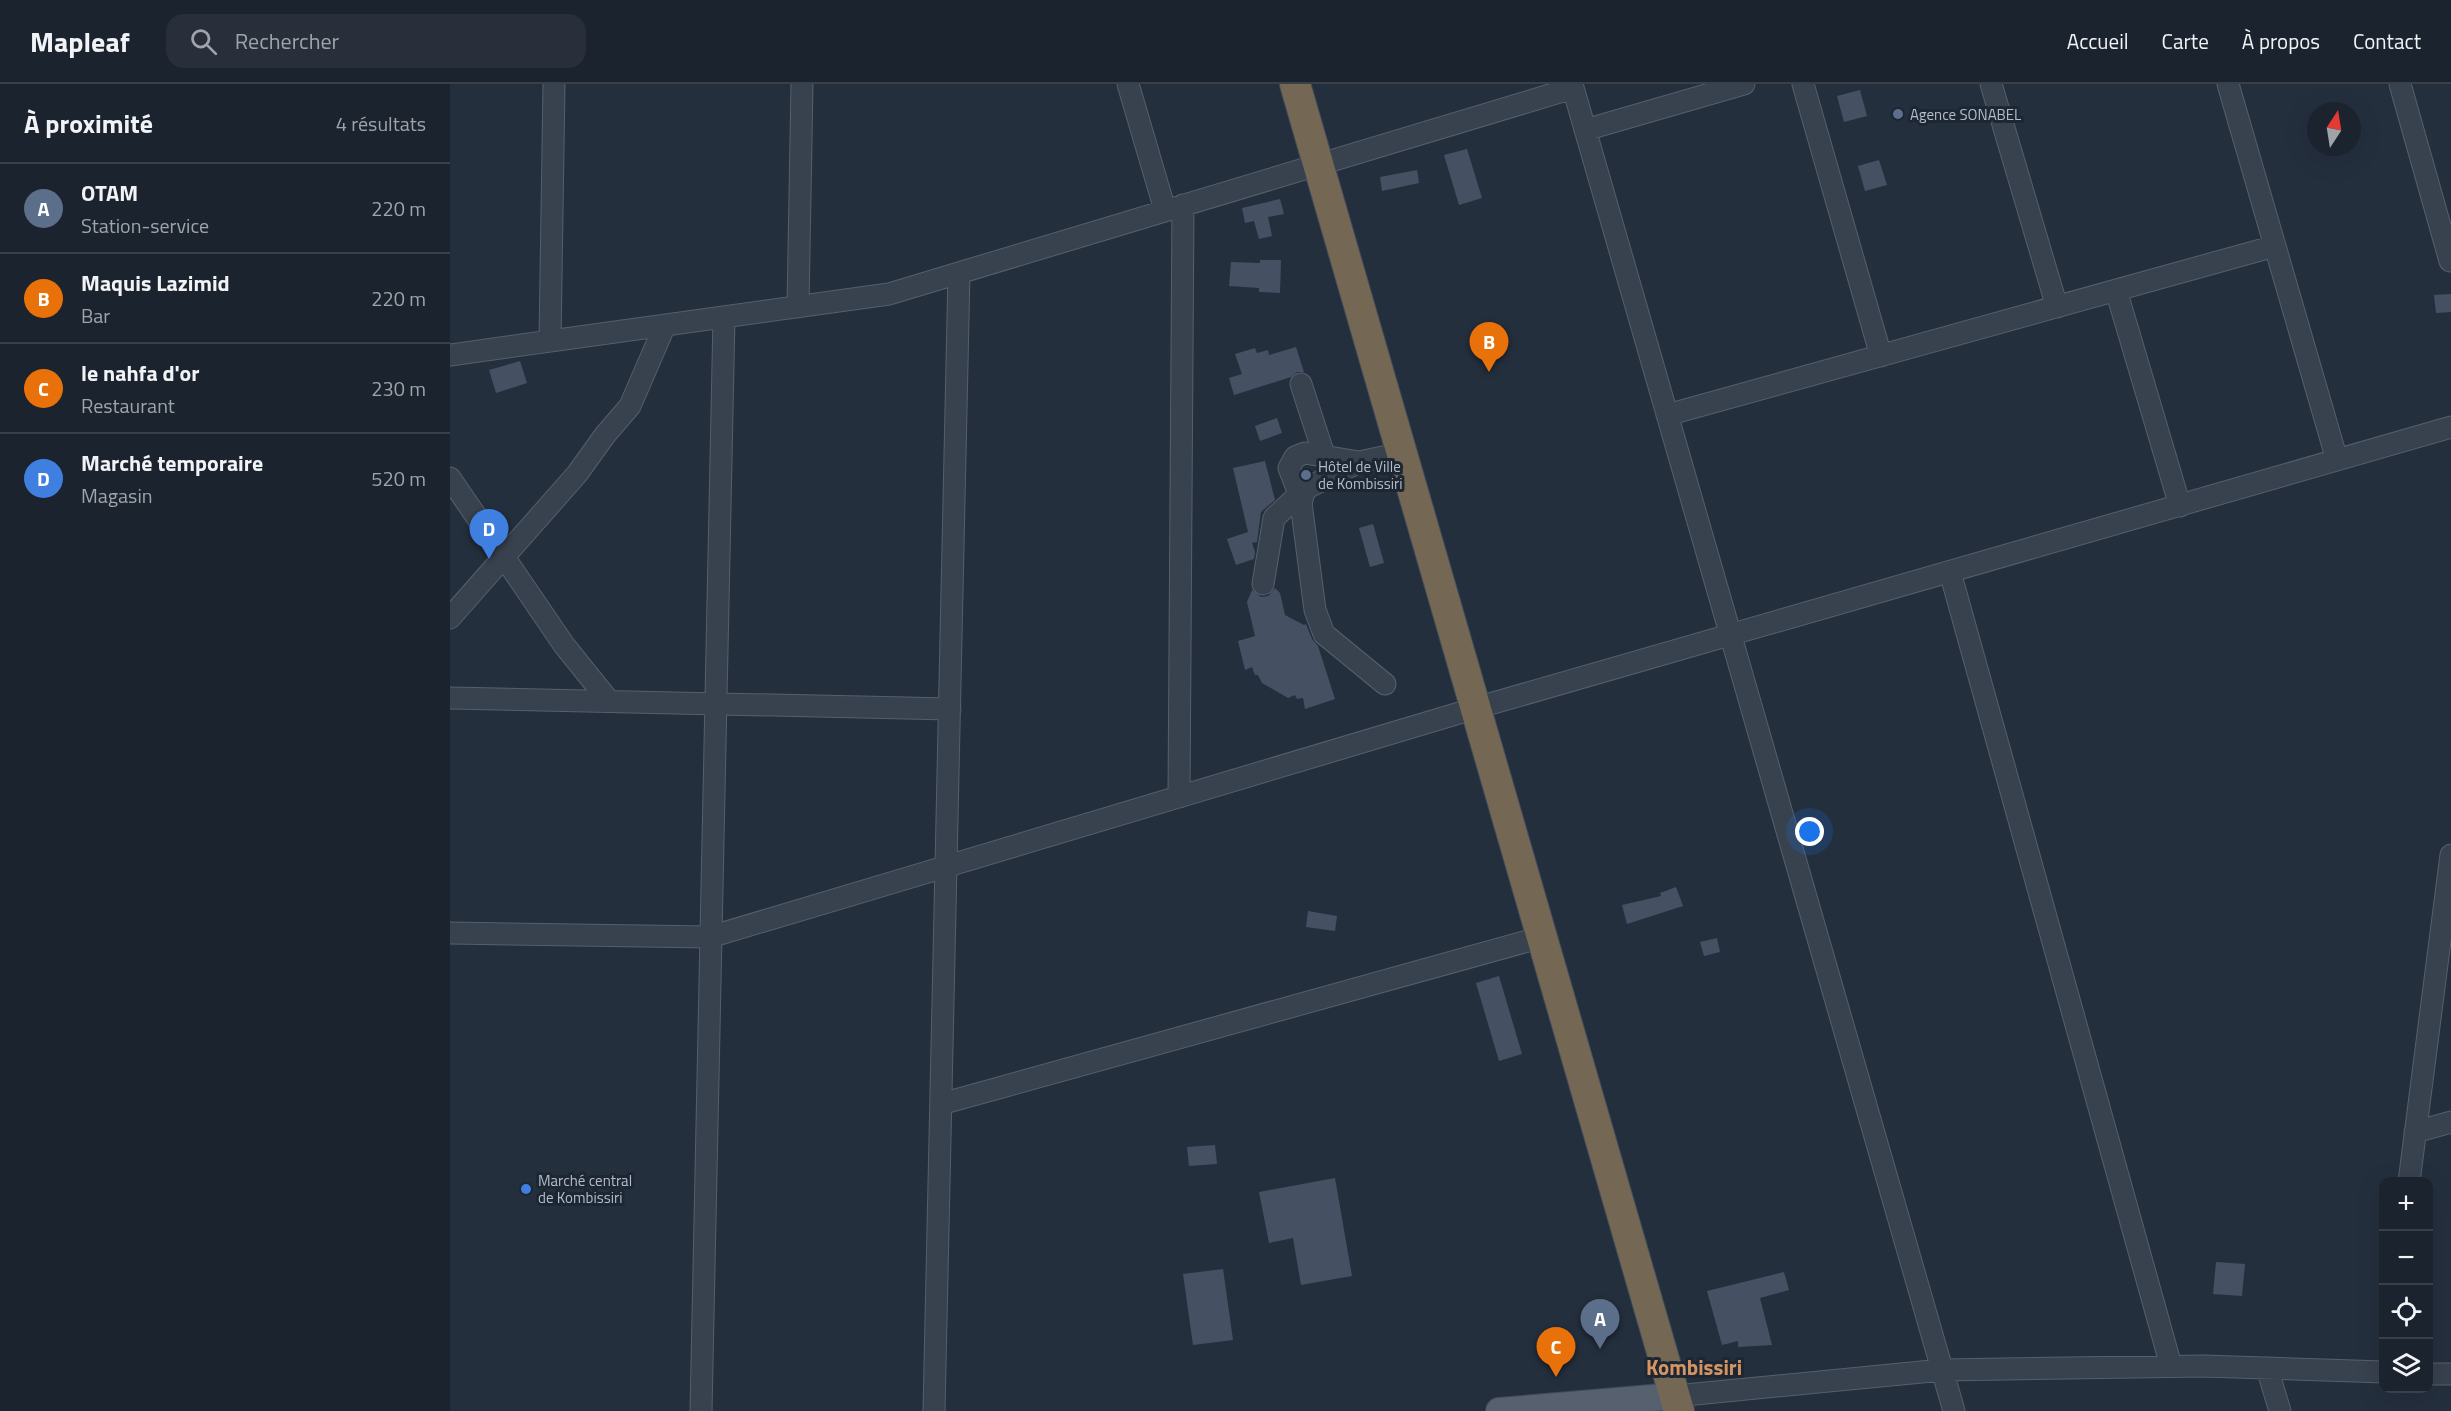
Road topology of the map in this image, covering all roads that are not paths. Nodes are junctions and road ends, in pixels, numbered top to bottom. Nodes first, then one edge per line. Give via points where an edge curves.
1 (554, 84) edge
2 (802, 84) edge
3 (1128, 84) edge
4 (1295, 84) edge
5 (1744, 84) edge
6 (1803, 84) edge
7 (1991, 84) edge
8 (2228, 84) edge
9 (2400, 84) edge
10 (1573, 86) edge
11 (1585, 130) junction
12 (1318, 164) junction
13 (1174, 208) junction
14 (2275, 246) junction
15 (2450, 261) edge
16 (959, 273) junction
17 (2116, 290) junction
18 (798, 307) junction
19 (2057, 307) junction
20 (724, 317) junction
21 (665, 325) junction
22 (550, 341) junction
23 (450, 356) edge
24 (1881, 356) junction
25 (1301, 384) dead end
26 (1667, 415) junction
27 (2451, 428) edge
28 (1402, 453) junction
29 (1325, 458) junction
30 (2337, 460) junction
31 (1359, 462) junction
32 (450, 478) edge
33 (1305, 489) junction
34 (2180, 506) junction
35 (503, 557) junction
36 (1950, 572) junction
37 (1263, 584) dead end
38 (450, 618) edge
39 (1731, 635) junction
40 (1385, 684) dead end
41 (450, 698) edge
42 (609, 702) junction
43 (715, 704) junction
44 (1476, 708) junction
45 (950, 710) junction
46 (1179, 797) junction
47 (2451, 855) edge
48 (946, 867) junction
49 (450, 933) edge
50 (710, 937) junction
51 (1542, 937) junction
52 (2445, 947) edge
53 (941, 1104) junction
54 (2451, 1122) edge
55 (2415, 1132) junction
56 (2410, 1177) edge
57 (2171, 1366) junction
58 (2267, 1368) junction
59 (1942, 1370) junction
60 (2379, 1372) edge
61 (2433, 1374) edge
62 (2451, 1374) edge
63 (1677, 1404) edge
64 (701, 1411) edge
65 (934, 1411) edge
66 (1499, 1411) edge
67 (1954, 1411) edge
68 (2280, 1411) edge

1 - 22 street
2 - 18 street
3 - 13 street
4 - 12 highway
5 - 11 street
6 - 24 street
7 - 19 street
8 - 14 street
9 - 15 street
10 - 11 street
10 - 12 street
11 - 26 street
12 - 13 street
12 - 28 highway
13 - 16 street
13 - 46 street
14 - 17 street
14 - 30 street
16 - 18 street via 889,294
16 - 45 street
17 - 19 street
17 - 34 street
18 - 20 street
19 - 24 street
20 - 21 street
20 - 43 street
21 - 22 street
21 - 35 street via 630,406 577,474
22 - 23 street
24 - 26 street
25 - 29 street
26 - 39 street
27 - 30 street
28 - 31 street
28 - 44 highway
29 - 31 street
29 - 33 street via 1305,453 1295,457 1289,468 1296,486
30 - 34 street
31 - 33 street
32 - 35 street
33 - 37 street via 1274,518
33 - 40 street via 1301,503 1315,610 1324,634
34 - 36 street
35 - 38 street
35 - 42 street
36 - 39 street
36 - 57 street
39 - 44 street
39 - 59 street
41 - 42 street
42 - 43 street
43 - 45 street
43 - 50 street
44 - 46 street
44 - 51 highway
45 - 48 street
46 - 48 street
47 - 52 street
48 - 50 street
48 - 53 street
49 - 50 street
50 - 64 street
51 - 53 street
51 - 63 highway
52 - 55 street
53 - 65 street
54 - 55 street
55 - 56 street
57 - 58 street
57 - 59 street
58 - 60 street
58 - 68 street
59 - 63 street
59 - 67 street
61 - 62 street
63 - 66 main road

